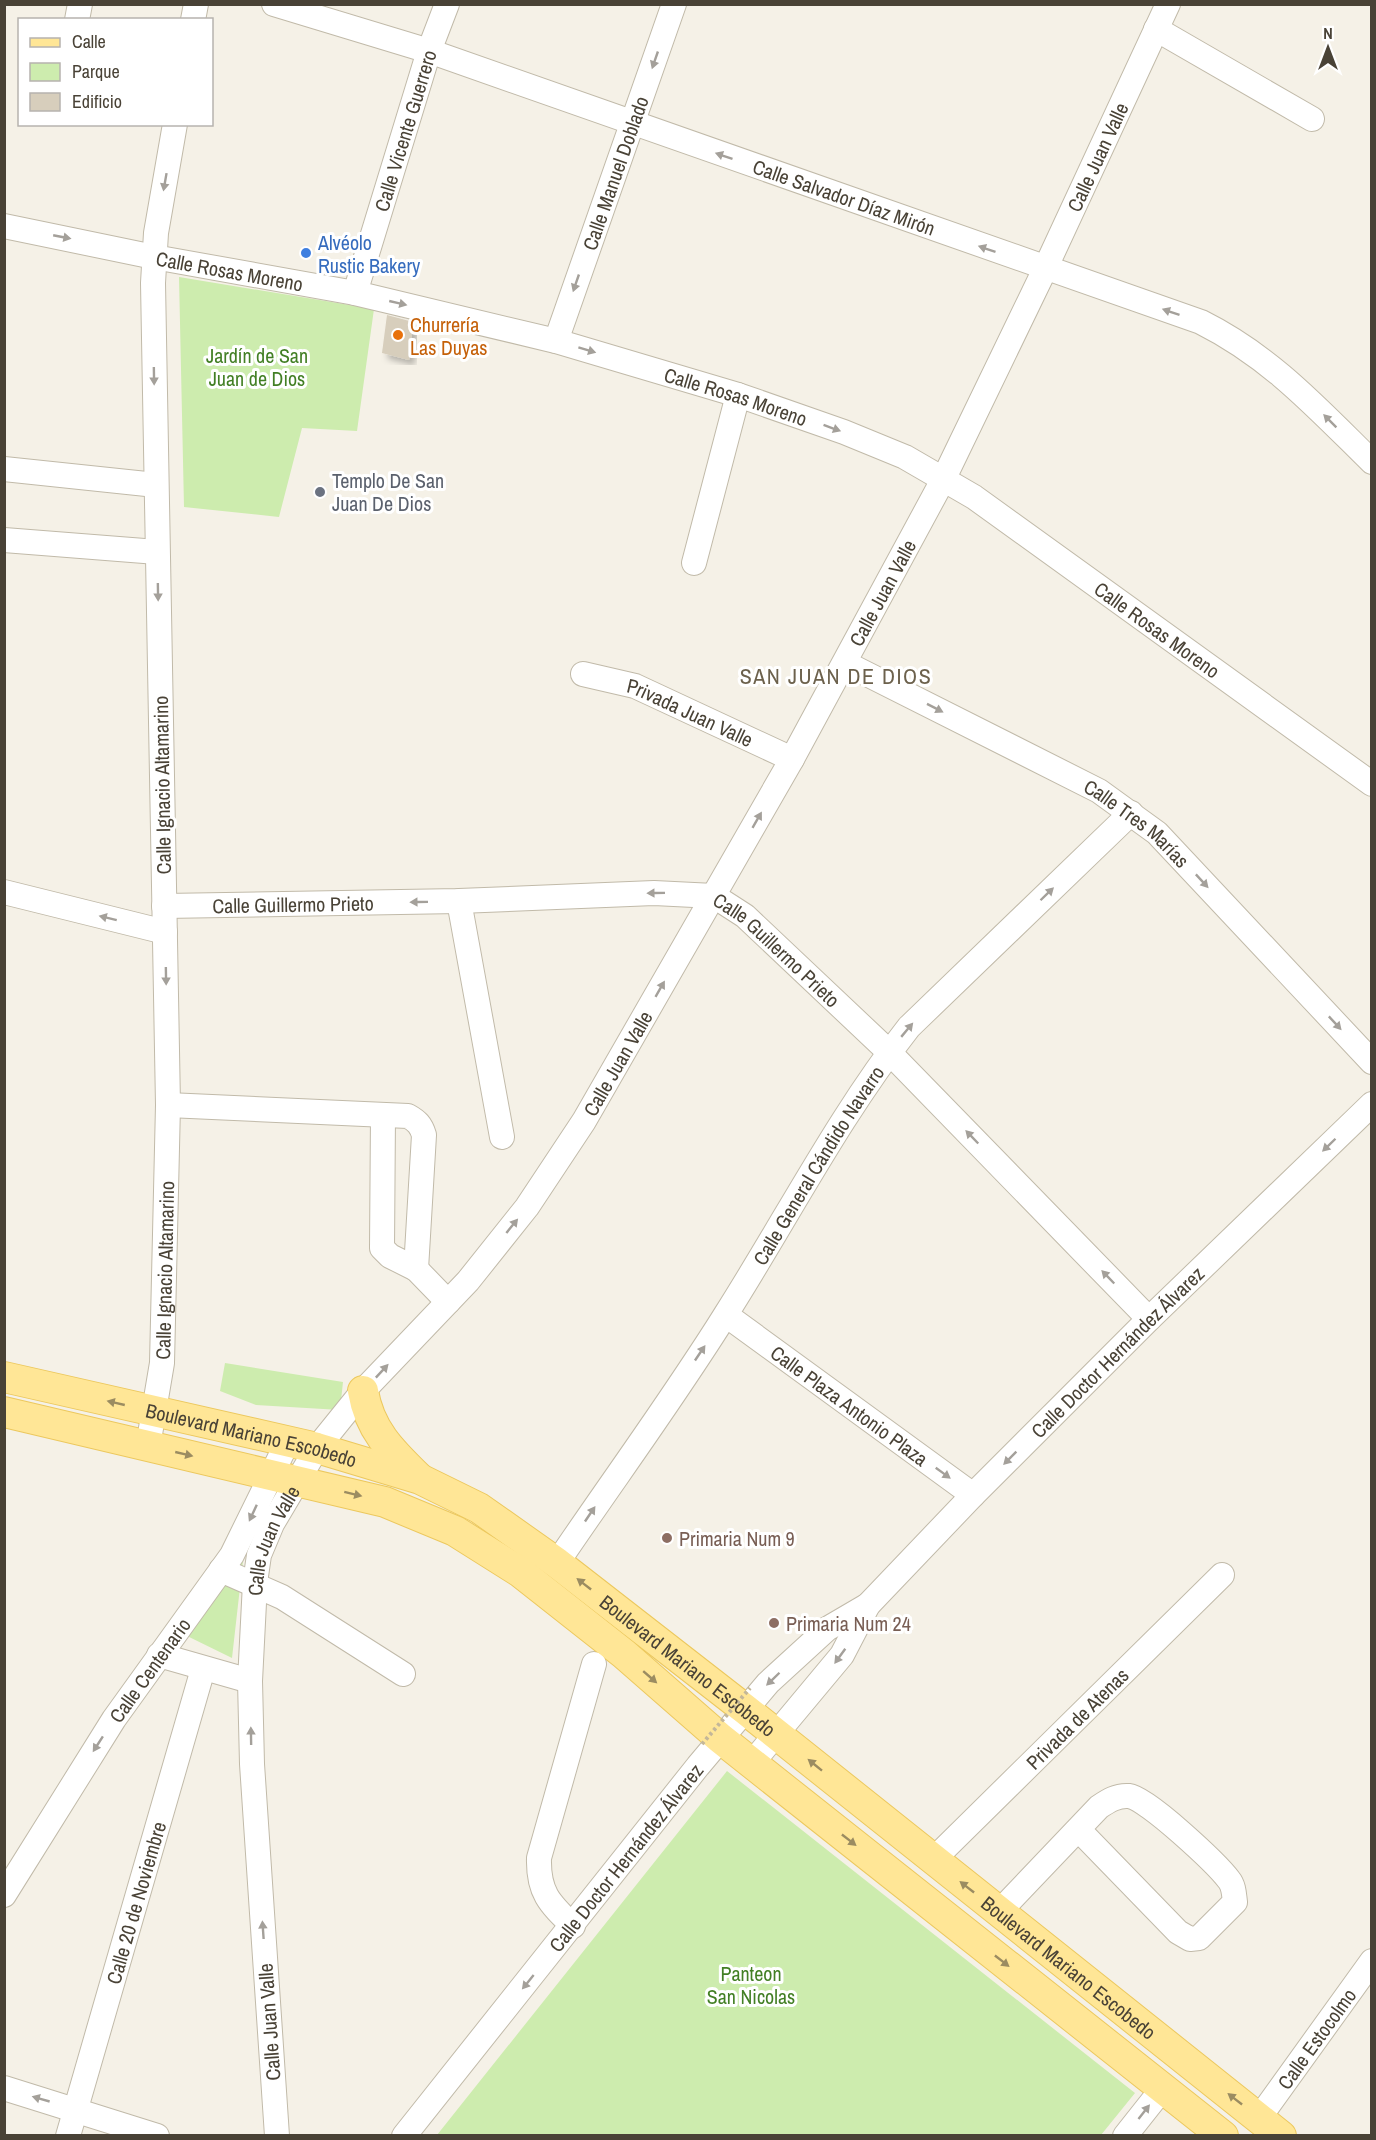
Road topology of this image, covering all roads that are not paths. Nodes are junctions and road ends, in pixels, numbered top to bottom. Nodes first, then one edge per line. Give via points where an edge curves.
1 (274, 4) edge
2 (447, 4) edge
3 (674, 4) edge
4 (1168, 4) edge
5 (1156, 29) junction
6 (429, 51) junction
7 (1312, 119) dead end
8 (632, 124) junction
9 (175, 126) edge
10 (4, 226) edge
11 (154, 257) junction
12 (1046, 270) junction
13 (355, 293) junction
14 (556, 341) junction
15 (738, 395) junction
16 (1371, 462) edge
17 (4, 470) edge
18 (944, 478) junction
19 (156, 485) junction
20 (4, 540) edge
21 (157, 552) junction
22 (694, 563) dead end
23 (845, 663) junction
24 (583, 674) dead end
25 (792, 759) junction
26 (1371, 784) edge
27 (1131, 813) junction
28 (4, 892) edge
29 (714, 896) junction
30 (459, 901) junction
31 (164, 906) junction
32 (165, 932) junction
33 (889, 1052) junction
34 (1371, 1062) edge
35 (1371, 1104) edge
36 (168, 1105) junction
37 (383, 1115) junction
38 (502, 1137) dead end
39 (416, 1269) junction
40 (448, 1302) junction
41 (726, 1315) junction
42 (1149, 1319) junction
43 (4, 1377) edge
44 (363, 1391) junction
45 (4, 1412) edge
46 (156, 1413) junction
47 (288, 1441) junction
48 (148, 1446) junction
49 (317, 1448) junction
50 (284, 1477) junction
51 (420, 1479) junction
52 (973, 1495) junction
53 (557, 1563) junction
54 (221, 1570) junction
55 (1222, 1575) dead end
56 (255, 1583) junction
57 (868, 1605) junction
58 (159, 1655) junction
59 (594, 1664) dead end
60 (203, 1669) junction
61 (403, 1674) dead end
62 (250, 1682) junction
63 (748, 1699) junction
64 (776, 1734) junction
65 (711, 1741) junction
66 (752, 1763) junction
67 (1078, 1829) junction
68 (933, 1860) junction
69 (4, 1894) edge
70 (999, 1912) junction
71 (573, 1926) junction
72 (1371, 1960) edge
73 (4, 2088) edge
74 (1163, 2088) junction
75 (76, 2109) junction
76 (1270, 2127) edge
77 (68, 2136) edge
78 (80, 2136) edge
79 (157, 2136) edge
80 (277, 2136) edge
81 (404, 2136) edge
82 (1125, 2136) edge
83 (1223, 2136) edge

1 - 6 street, Calle Salvador Díaz Mirón
2 - 6 street, Calle Vicente Guerrero
3 -> 8 street, Calle Manuel Doblado
4 - 5 street, Calle Juan Valle
5 - 7 street
5 - 12 street, Calle Juan Valle
6 - 8 street, Calle Salvador Díaz Mirón
6 - 13 street, Calle Vicente Guerrero
12 -> 8 street, Calle Salvador Díaz Mirón
8 -> 14 street, Calle Manuel Doblado
9 -> 11 street, Calle Ignacio Altamarino
10 -> 11 street, Calle Rosas Moreno
11 - 13 street, Calle Rosas Moreno
11 -> 19 street, Calle Ignacio Altamarino
16 -> 12 street, Calle Salvador Díaz Mirón via 1275,368 1236,340 1201,322
12 - 18 street, Calle Juan Valle
13 -> 14 street, Calle Rosas Moreno
14 -> 15 street, Calle Rosas Moreno
15 -> 18 street, Calle Rosas Moreno via 844,432
15 - 22 street
17 - 19 street
18 - 23 street, Calle Juan Valle
18 - 26 street, Calle Rosas Moreno
19 - 21 street, Calle Ignacio Altamarino
20 - 21 street
21 -> 31 street, Calle Ignacio Altamarino
23 - 25 street, Calle Juan Valle
23 -> 27 street, Calle Tres Marías via 1099,791
24 - 25 street, Privada Juan Valle via 635,686
29 -> 25 street, Calle Juan Valle
33 -> 27 street, Calle General Cándido Navarro via 909,1027
27 -> 34 street, Calle Tres Marías via 1157,833
32 -> 28 street
29 -> 30 street, Calle Guillermo Prieto via 654,893
29 - 33 street, Calle Guillermo Prieto via 745,916
40 -> 29 street, Calle Juan Valle via 527,1207 565,1150
30 -> 31 street, Calle Guillermo Prieto
30 - 38 street
31 - 32 street, Calle Ignacio Altamarino
32 -> 36 street, Calle Ignacio Altamarino
33 - 41 street, Calle General Cándido Navarro via 862,1089
42 -> 33 street, Calle Guillermo Prieto
35 -> 42 street, Calle Doctor Hernández Álvarez
36 - 37 street
36 - 46 street, Calle Ignacio Altamarino via 162,1363
37 - 39 street via 382,1248
37 - 39 street via 408,1116 421,1126 424,1135
39 - 40 street
44 -> 40 street, Calle Juan Valle
41 -> 52 street, Calle Plaza Antonio Plaza
53 -> 41 street, Calle General Cándido Navarro
42 -> 52 street, Calle Doctor Hernández Álvarez
46 -> 43 main road, Boulevard Mariano Escobedo
44 - 49 street, Calle Juan Valle
44 - 51 main road via 366,1411 375,1428
45 - 48 main road, Boulevard Mariano Escobedo
46 - 47 main road, Boulevard Mariano Escobedo
46 - 48 street, Calle Ignacio Altamarino
47 - 49 main road, Boulevard Mariano Escobedo
47 - 50 street, Calle Centenario
48 -> 50 main road, Boulevard Mariano Escobedo
49 - 50 street, Calle Juan Valle
49 - 51 main road, Boulevard Mariano Escobedo
50 -> 54 street, Calle Centenario
50 - 56 street, Calle Juan Valle via 259,1555
50 -> 65 main road, Boulevard Mariano Escobedo via 421,1514 489,1551 624,1654
51 - 53 main road, Boulevard Mariano Escobedo via 479,1508
52 - 57 street, Calle Doctor Hernández Álvarez
63 -> 53 main road, Boulevard Mariano Escobedo
54 - 56 street
54 - 58 street, Calle Centenario
55 - 68 street, Privada de Atenas
56 - 61 street
56 - 62 street, Calle Juan Valle
57 -> 63 street, Calle Doctor Hernández Álvarez via 845,1616 810,1643
57 -> 64 street, Calle Doctor Hernández Álvarez via 842,1655
58 - 60 street
58 -> 69 street, Calle Centenario
59 - 71 street via 538,1877 550,1904
60 - 62 street
60 - 75 street, Calle 20 de Noviembre
80 -> 62 street, Calle Juan Valle
63 - 64 main road, Boulevard Mariano Escobedo
63 - 65 street, Calle Doctor Hernández Álvarez
64 - 66 street, Calle Doctor Hernández Álvarez
68 -> 64 main road, Boulevard Mariano Escobedo
65 - 66 main road, Boulevard Mariano Escobedo
65 - 71 street, Calle Doctor Hernández Álvarez
66 -> 74 main road, Boulevard Mariano Escobedo
67 - 67 street via 1114,1797 1130,1796 1142,1801 1231,1881 1234,1902 1199,1938 1190,1939 1178,1932
67 - 70 street
70 -> 68 main road, Boulevard Mariano Escobedo
76 -> 70 main road, Boulevard Mariano Escobedo
71 -> 81 street, Calle Doctor Hernández Álvarez
72 - 76 street, Calle Estocolmo
75 -> 73 street
82 -> 74 street
74 - 83 main road, Boulevard Mariano Escobedo
75 - 77 street, Calle 20 de Noviembre
75 - 78 street
75 - 79 street

